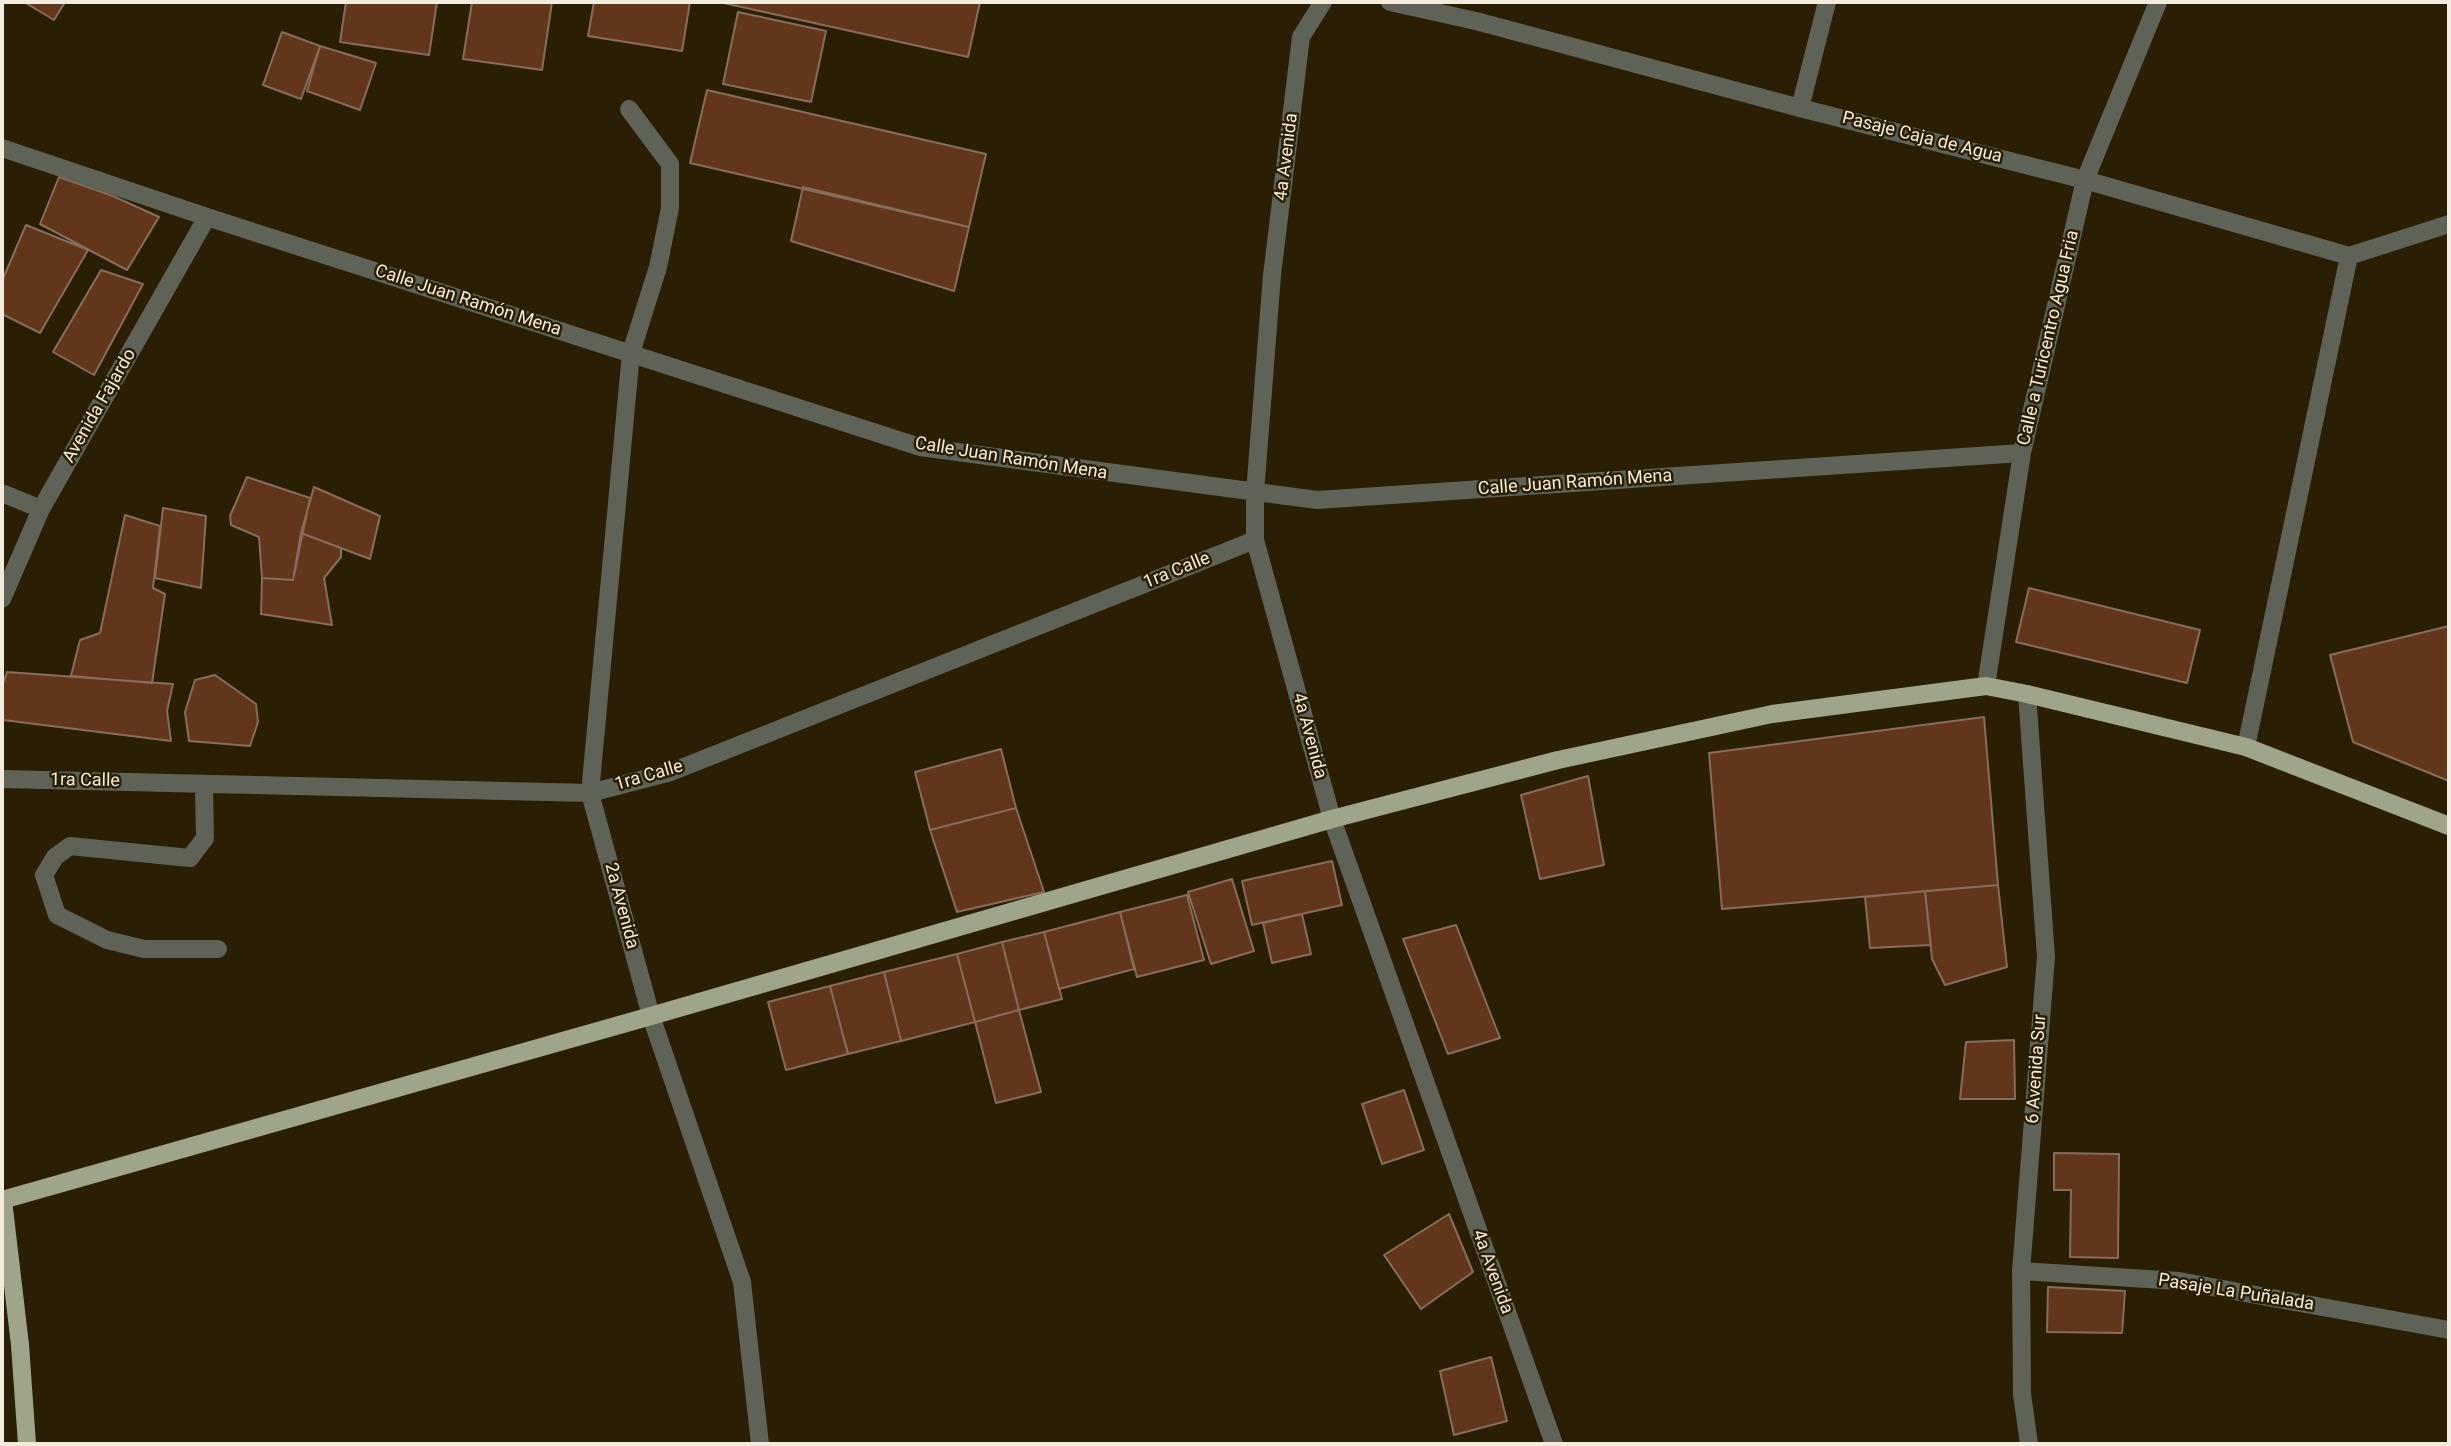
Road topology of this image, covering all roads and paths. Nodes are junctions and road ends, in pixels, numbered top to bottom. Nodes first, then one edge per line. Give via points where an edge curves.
1 (1323, 2) edge
2 (1390, 2) edge
3 (1827, 2) edge
4 (2158, 2) edge
5 (1800, 108) junction
6 (629, 109) dead end
7 (2, 148) edge
8 (2085, 180) junction
9 (207, 217) junction
10 (2449, 223) edge
11 (2349, 256) junction
12 (631, 353) junction
13 (2022, 453) junction
14 (2, 493) edge
15 (1255, 493) junction
16 (41, 509) junction
17 (1255, 540) junction
18 (2, 598) edge
19 (1986, 686) junction
20 (2027, 694) junction
21 (2246, 747) junction
22 (2, 779) edge
23 (204, 784) junction
24 (590, 793) junction
25 (1332, 819) junction
26 (2449, 826) edge
27 (218, 949) dead end
28 (651, 1016) junction
29 (2, 1197) edge
30 (2021, 1271) junction
31 (2449, 1330) edge
32 (27, 1444) edge
33 (760, 1444) edge
34 (1554, 1444) edge
35 (2029, 1444) edge

1 - 15 street, 4a Avenida via 1301,37 1272,275
2 - 5 street, Pasaje Caja de Agua
3 - 5 street
4 - 8 street, Calle a Turicentro Agua Fria
5 - 8 street, Pasaje Caja de Agua
6 - 12 street, 2a Avenida via 670,164 670,208
7 - 9 street, Calle Juan Ramón Mena
8 - 11 street, Pasaje Caja de Agua
8 - 13 street, Calle a Turicentro Agua Fria
9 - 12 street, Calle Juan Ramón Mena
9 - 16 street, Avenida Fajardo
10 - 11 street
11 - 21 street
12 - 15 street, Calle Juan Ramón Mena via 920,447
12 - 24 street, 2a Avenida
13 - 15 street, Calle Juan Ramón Mena via 1317,500
13 - 19 street, Calle a Turicentro Agua Fria
14 - 16 street
15 - 17 street, 4a Avenida
16 - 18 street, Avenida Fajardo
17 - 24 street, 1ra Calle via 671,772
17 - 25 street, 4a Avenida
19 - 20 main road
19 - 25 main road via 1772,714 1558,761
20 - 21 main road
20 - 30 street, 6 Avenida Sur via 2046,957
21 - 26 main road
22 - 23 street, 1ra Calle
23 - 24 street, 1ra Calle
23 - 27 street via 205,838 190,858 70,846 55,857 44,875 57,915 107,940 144,950
24 - 28 street, 2a Avenida
25 - 28 main road
25 - 34 street, 4a Avenida
28 - 29 main road
28 - 33 street, 2a Avenida via 742,1282
29 - 32 main road
30 - 31 street, Pasaje La Puñalada via 2179,1281
30 - 35 street, 6 Avenida Sur via 2022,1394

